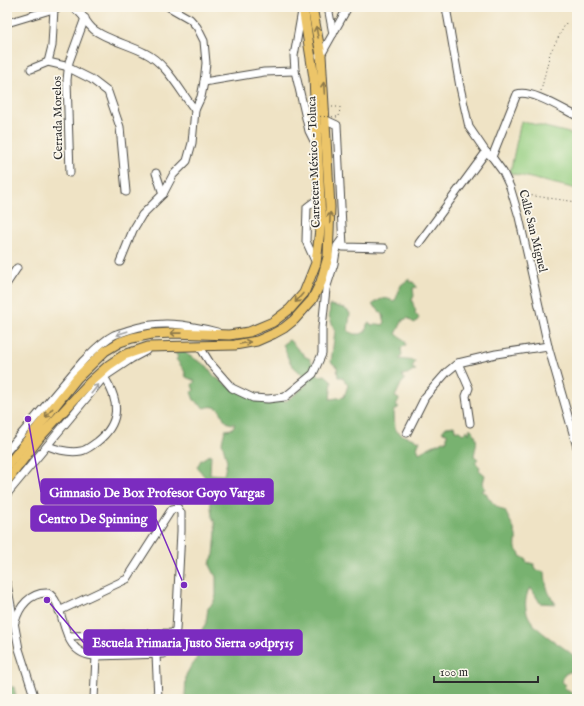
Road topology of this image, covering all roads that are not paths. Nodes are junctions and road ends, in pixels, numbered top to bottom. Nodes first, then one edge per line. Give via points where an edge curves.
1 (72, 7) edge
2 (168, 7) edge
3 (303, 7) edge
4 (312, 7) edge
5 (328, 7) edge
6 (348, 7) edge
7 (446, 7) edge
8 (57, 8) edge
9 (85, 18) junction
10 (7, 23) edge
11 (333, 34) junction
12 (321, 55) junction
13 (312, 60) junction
14 (48, 62) junction
15 (68, 67) junction
16 (31, 69) dead end
17 (295, 71) junction
18 (204, 82) junction
19 (195, 110) junction
20 (577, 116) edge
21 (326, 120) junction
22 (317, 145) junction
23 (486, 152) junction
24 (492, 157) junction
25 (70, 173) dead end
26 (156, 173) dead end
27 (126, 192) dead end
28 (163, 194) junction
29 (320, 198) junction
30 (342, 239) junction
31 (418, 243) dead end
32 (384, 248) dead end
33 (120, 262) dead end
34 (316, 263) junction
35 (17, 268) dead end
36 (7, 283) edge
37 (229, 335) junction
38 (154, 346) junction
39 (548, 346) junction
40 (200, 347) junction
41 (458, 363) junction
42 (104, 377) junction
43 (470, 423) dead end
44 (407, 433) dead end
45 (48, 446) junction
46 (577, 446) edge
47 (7, 451) edge
48 (7, 466) edge
49 (9, 478) dead end
50 (7, 494) edge
51 (7, 584) edge
52 (60, 611) junction
53 (15, 622) junction
54 (68, 636) junction
55 (156, 654) junction
56 (164, 654) dead end
57 (96, 656) junction
58 (35, 699) edge
59 (94, 699) edge
60 (158, 699) edge

1 - 9 street
2 - 18 street via 190,19 204,41
3 - 13 main road, Carretera México - Toluca
3 - 17 street via 294,56
12 -> 4 main road, Carretera México - Toluca
5 - 11 street
6 - 11 street
7 - 23 street, Calle San Miguel via 469,127
8 - 10 street
8 - 14 street
9 - 15 street, Cerrada Morelos
9 - 19 street via 92,28 100,33 146,53 160,63
11 - 12 street
12 - 13 street
21 -> 12 main road, Carretera México - Toluca
13 - 22 main road, Carretera México - Toluca
14 - 15 street
14 - 16 street
15 - 25 street, Cerrada Morelos
15 - 27 street via 108,92 120,127
17 - 18 street via 264,72
17 - 22 street via 309,131
18 - 19 street
19 - 28 street via 192,143 187,161 173,175
20 - 24 street via 540,97 525,93 517,94
21 - 30 street via 337,125
40 -> 21 main road, Carretera México - Toluca via 235,345 257,341 273,334 294,320 315,296 328,257 330,207
22 - 29 main road, Carretera México - Toluca
23 - 24 street, Calle San Miguel
23 - 31 street
24 - 39 street, Calle San Miguel via 503,172 514,198
26 - 28 street
28 - 33 street via 142,216 133,230
29 - 34 main road, Carretera México - Toluca via 321,221
29 - 34 street via 307,207 306,241
30 - 32 street via 343,247
30 - 40 street via 337,246 326,289 322,354 312,374 285,397 253,398 232,388
34 -> 37 main road, Carretera México - Toluca via 304,293 285,314 249,332
35 - 36 street
37 -> 47 street via 193,326 163,323 114,335 83,361
37 -> 48 main road, Carretera México - Toluca via 152,334 120,342 105,351 77,378
38 - 40 main road, Carretera México - Toluca
38 - 42 street
38 - 49 main road, Carretera México - Toluca via 124,356 100,372 40,437
39 - 41 street
39 - 46 street, Calle San Miguel
41 - 43 street via 469,388 466,396
41 - 44 street via 425,398
45 -> 42 street
42 - 45 street via 111,387 117,405 113,425 106,435 82,451 65,451
45 - 50 street
51 - 53 street
52 - 53 street via 51,595 40,594 23,604
52 - 54 street
52 - 54 street via 127,579 170,512 175,508 180,510 176,630 172,633
53 - 58 street via 20,654
54 - 57 street via 81,653
55 - 56 street
55 - 57 street
55 - 60 street
57 - 59 street

